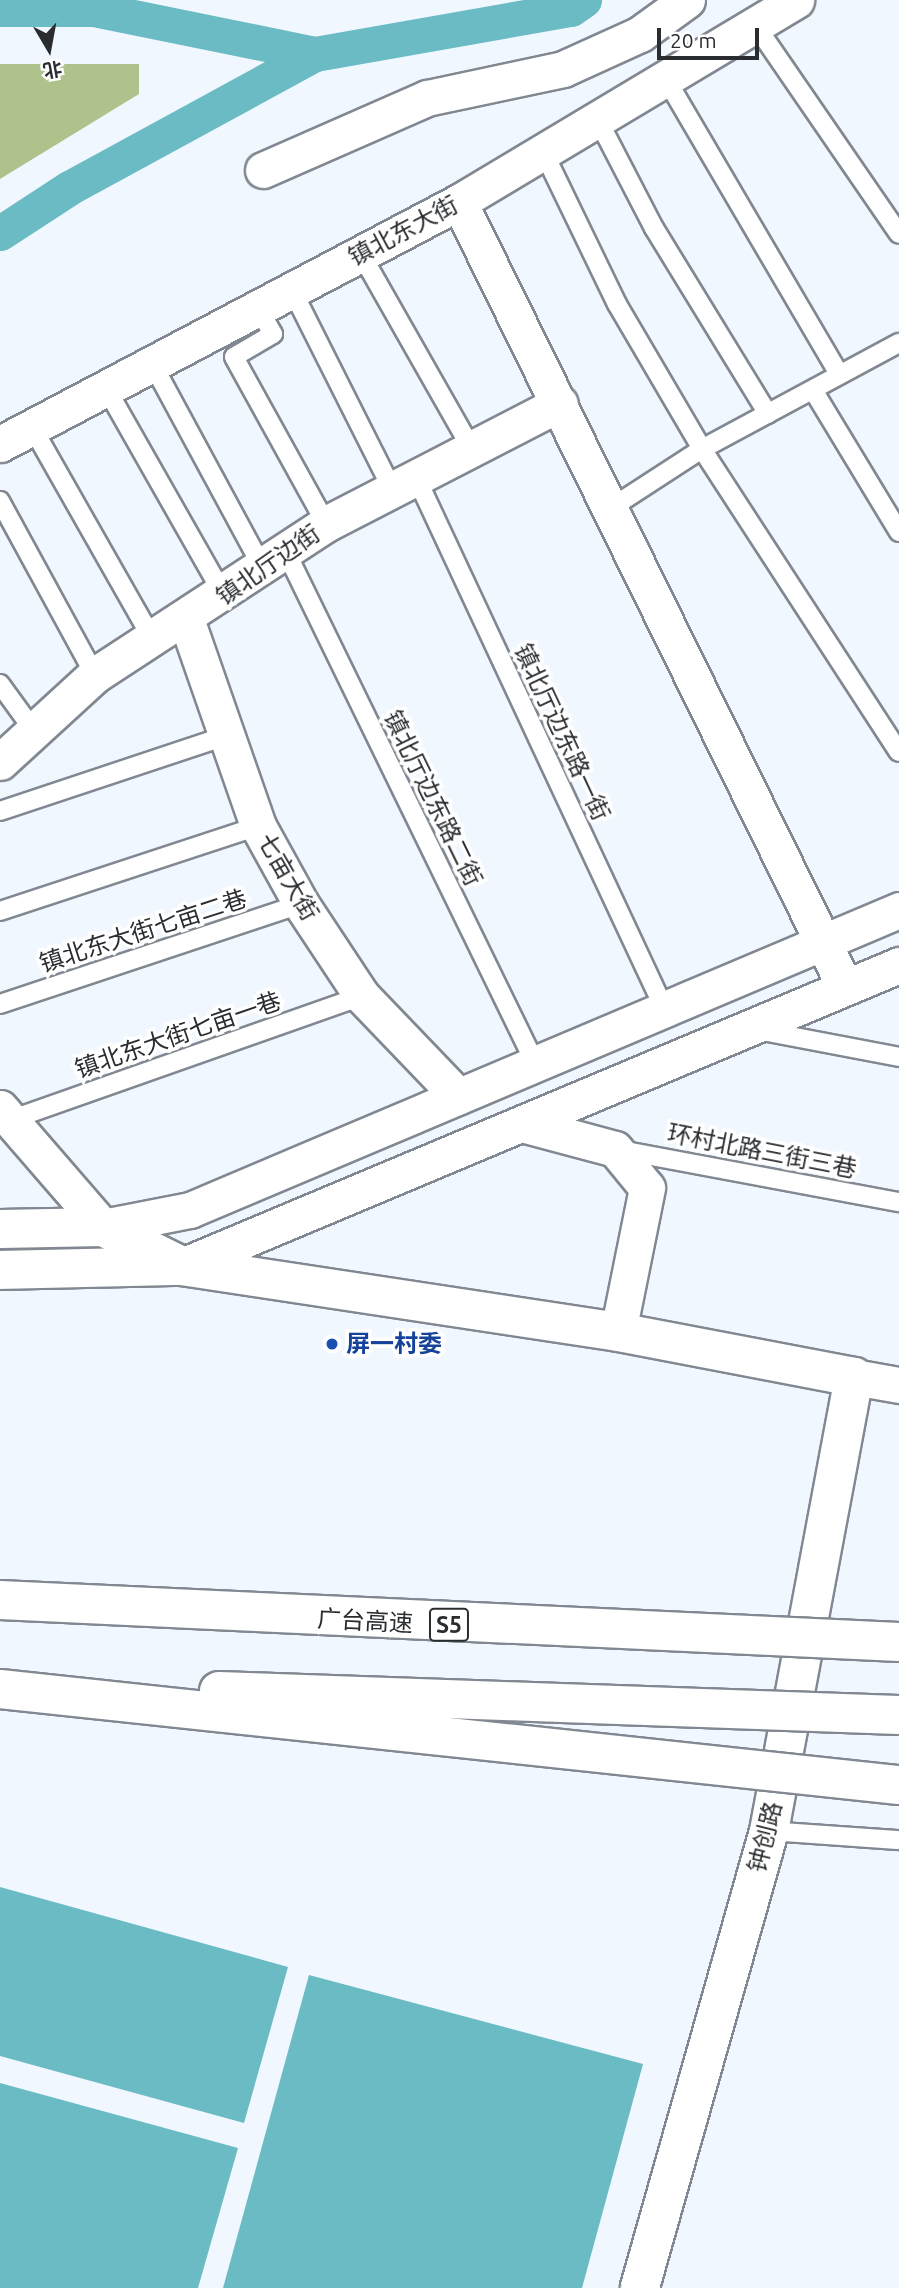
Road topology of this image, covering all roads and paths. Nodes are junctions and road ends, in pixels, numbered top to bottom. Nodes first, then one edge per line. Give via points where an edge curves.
1 (687, 0) edge
2 (796, 0) edge
3 (756, 26) junction
4 (667, 79) junction
5 (598, 120) junction
6 (544, 153) junction
7 (263, 170) dead end
8 (458, 202) junction
9 (899, 234) edge
10 (360, 254) junction
11 (292, 290) junction
12 (258, 308) junction
13 (899, 343) edge
14 (152, 363) junction
15 (841, 375) junction
16 (106, 388) junction
17 (813, 390) junction
18 (560, 403) junction
19 (768, 414) junction
20 (32, 427) junction
21 (0, 444) edge
22 (472, 449) junction
23 (702, 449) junction
24 (404, 483) junction
25 (0, 501) edge
26 (611, 508) junction
27 (326, 524) junction
28 (899, 532) edge
29 (276, 562) junction
30 (223, 596) junction
31 (187, 619) junction
32 (152, 638) junction
33 (95, 675) junction
34 (0, 684) edge
35 (32, 728) junction
36 (226, 736) junction
37 (899, 752) edge
38 (0, 762) edge
39 (0, 811) edge
40 (258, 826) junction
41 (301, 904) junction
42 (899, 910) edge
43 (0, 911) edge
44 (824, 941) junction
45 (899, 965) edge
46 (845, 987) junction
47 (362, 996) junction
48 (0, 1004) edge
49 (664, 1008) junction
50 (747, 1028) junction
51 (899, 1057) edge
52 (535, 1063) junction
53 (458, 1096) junction
54 (5, 1114) edge
55 (522, 1124) junction
56 (615, 1149) junction
57 (899, 1202) edge
58 (103, 1227) junction
59 (0, 1229) edge
60 (182, 1266) junction
61 (0, 1270) edge
62 (618, 1332) junction
63 (854, 1377) junction
64 (899, 1385) edge
65 (0, 1600) edge
66 (899, 1625) edge
67 (639, 1633) junction
68 (899, 1642) edge
69 (0, 1687) edge
70 (899, 1715) edge
71 (899, 1785) edge
72 (769, 1831) junction
73 (899, 1840) edge
74 (640, 2288) edge

1 - 7 street via 639,34 563,69 427,98
2 - 3 street, 镇北东大街
3 - 4 street, 镇北东大街
3 - 9 lane
4 - 5 street, 镇北东大街
4 - 15 lane
5 - 6 street, 镇北东大街
5 - 19 lane via 654,228
6 - 8 street, 镇北东大街
6 - 23 lane via 617,304
8 - 10 street, 镇北东大街
8 - 18 street
10 - 11 street, 镇北东大街
10 - 22 lane
11 - 12 street, 镇北东大街
11 - 24 lane, 镇北厅边东路一街
12 - 14 street, 镇北东大街
12 - 27 lane via 273,334 234,358
13 - 15 lane
14 - 16 street, 镇北东大街
14 - 29 lane, 镇北厅边东路二街
15 - 17 lane
16 - 20 street, 镇北东大街
16 - 30 lane
17 - 19 lane
17 - 28 lane
18 - 22 street, 镇北厅边街
18 - 26 street
19 - 23 lane
20 - 21 street, 镇北东大街
20 - 32 lane
22 - 24 street, 镇北厅边街
23 - 26 lane
23 - 37 lane
24 - 27 street, 镇北厅边街
24 - 49 lane, 镇北厅边东路一街
25 - 33 lane
26 - 44 street
27 - 29 street, 镇北厅边街
29 - 30 street, 镇北厅边街
29 - 52 lane, 镇北厅边东路二街
30 - 31 street, 镇北厅边街
31 - 32 street, 镇北厅边街
31 - 36 street, 七亩大街
32 - 33 street, 镇北厅边街
33 - 35 street, 镇北厅边街
34 - 35 lane
35 - 38 street, 镇北厅边街
36 - 39 lane
36 - 40 street, 七亩大街
40 - 41 street, 七亩大街
40 - 43 lane
41 - 47 street, 七亩大街
41 - 48 lane, 镇北东大街七亩二巷
42 - 44 street
44 - 46 street
44 - 49 street
45 - 46 street
46 - 50 street
47 - 53 street, 七亩大街
47 - 54 lane, 镇北东大街七亩一巷
49 - 52 street
50 - 51 lane
50 - 55 street
52 - 53 street
53 - 58 street via 190,1210
54 - 58 street
55 - 56 street
55 - 60 street
56 - 57 lane, 环村北路三街三巷
56 - 62 street via 647,1188
58 - 59 main road
58 - 60 main road
60 - 61 main road
60 - 62 main road
62 - 63 main road
63 - 64 street
63 - 72 main road, 钟创路
65 - 67 main road, 广台高速 / S5, bridge
66 - 67 main road, bridge
67 - 68 main road, 广台高速 / S5, bridge
69 - 70 main road, bridge
69 - 71 main road, bridge
72 - 73 lane
72 - 74 main road, 钟创路

